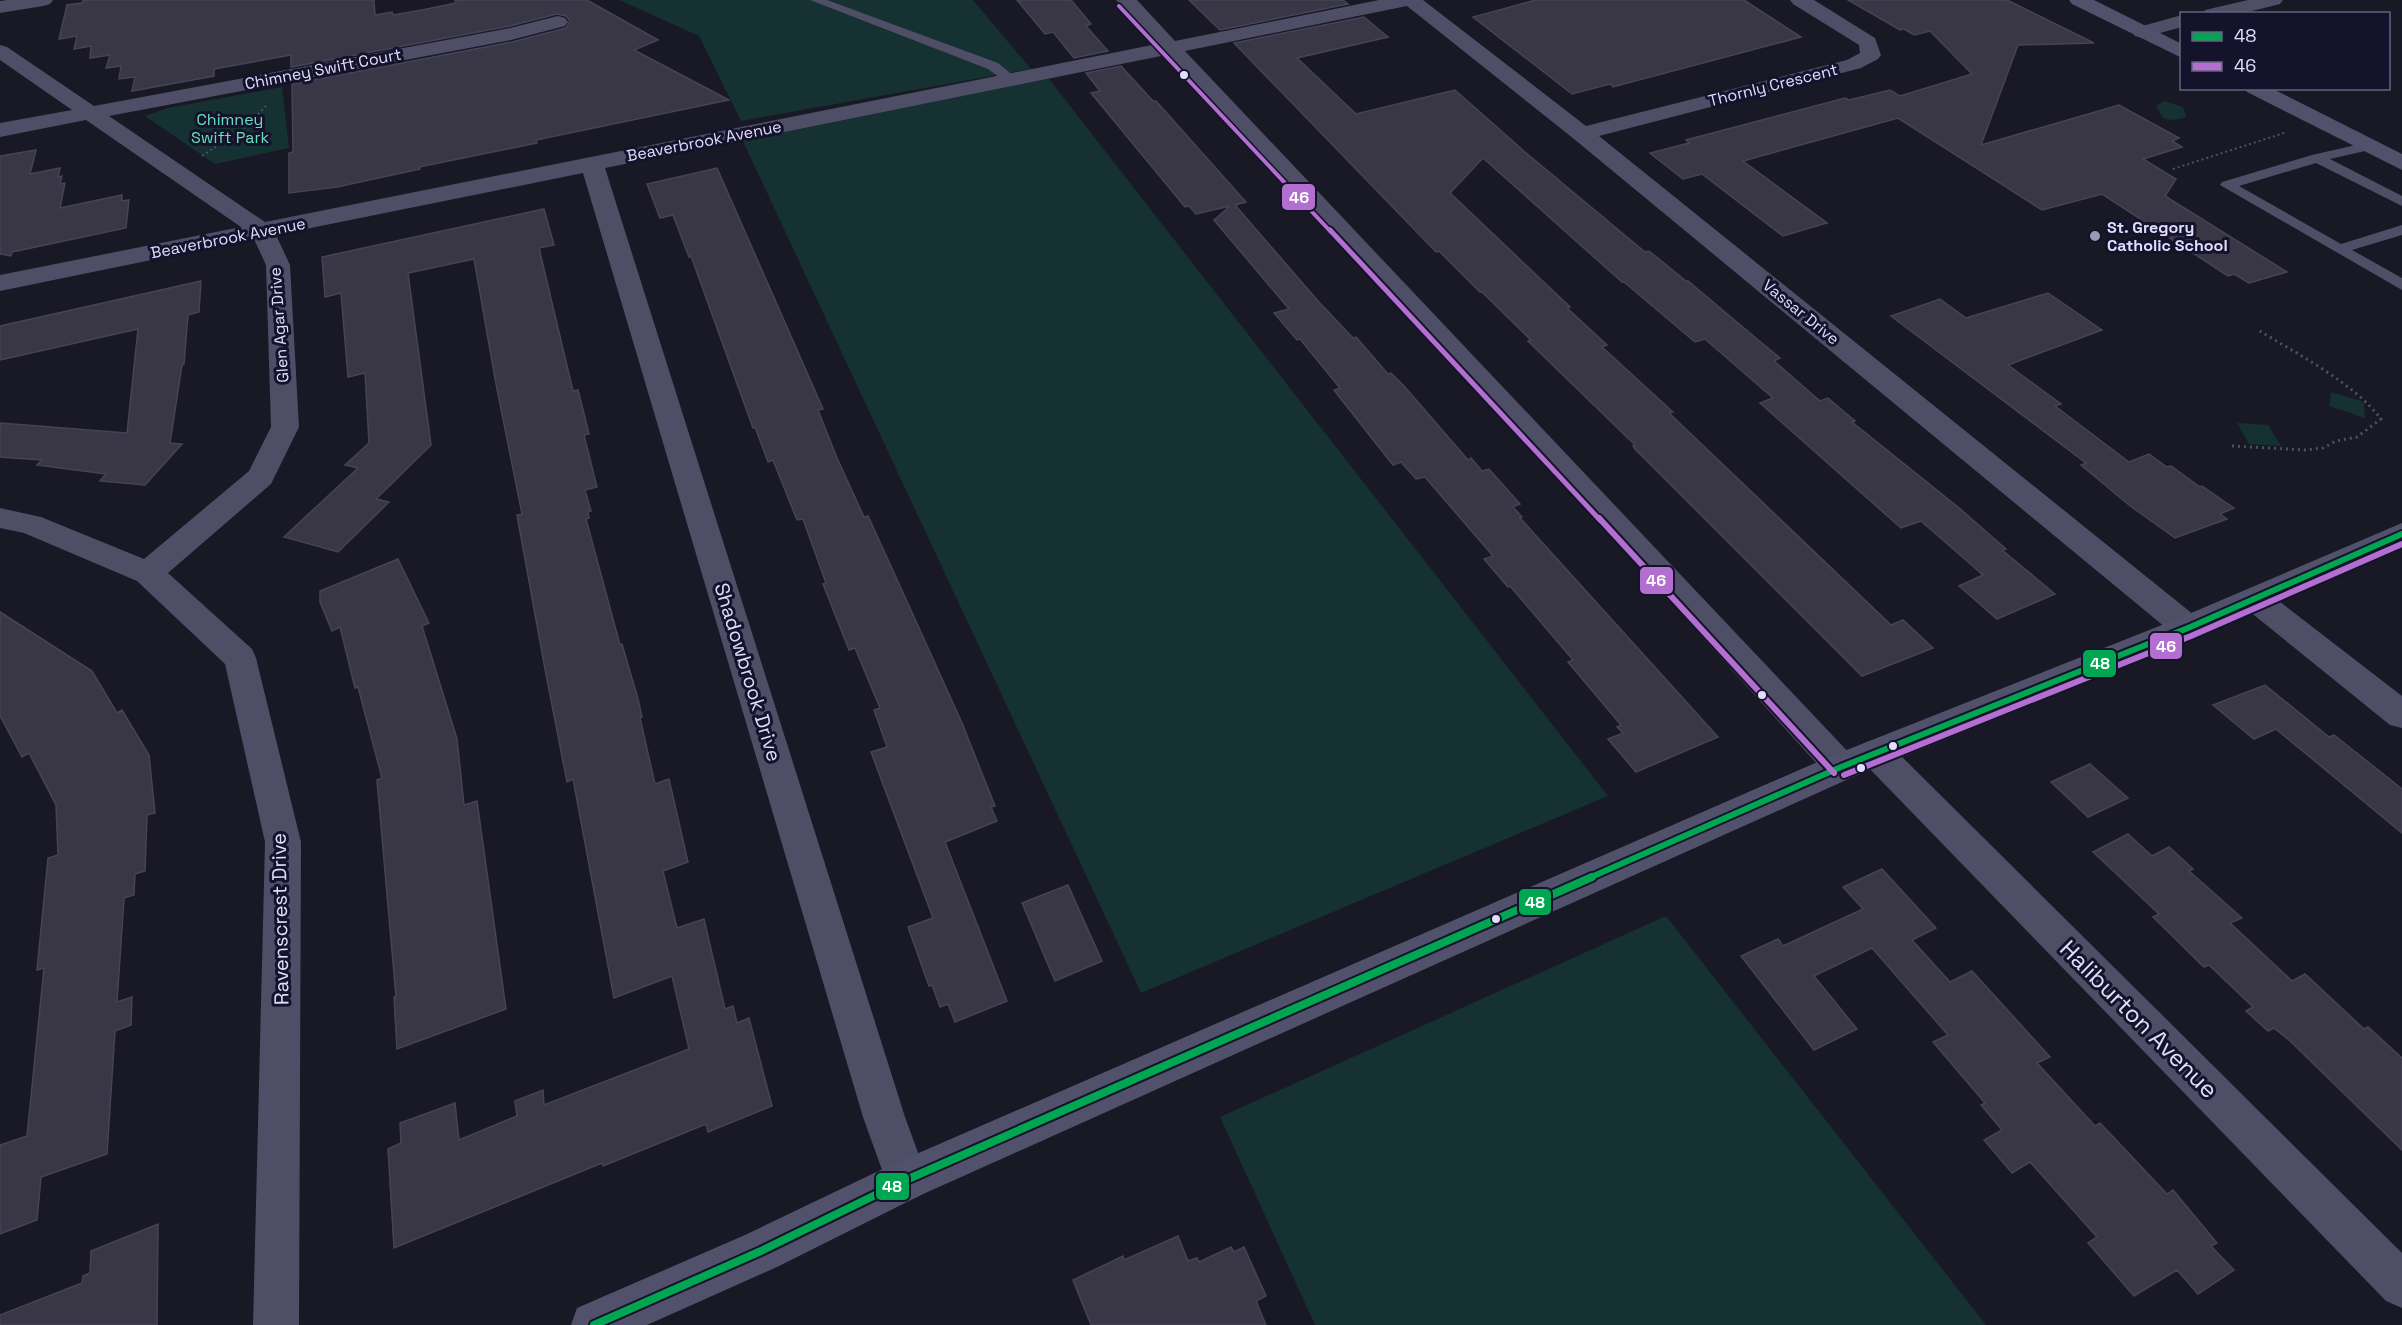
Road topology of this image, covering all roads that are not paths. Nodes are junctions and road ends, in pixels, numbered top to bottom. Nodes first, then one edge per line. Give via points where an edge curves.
1 (43, 0) edge
2 (816, 0) edge
3 (1126, 0) edge
4 (1410, 0) edge
5 (1800, 0) edge
6 (2079, 0) edge
7 (2273, 0) edge
8 (0, 7) edge
9 (2221, 12) edge
10 (2180, 21) edge
11 (558, 22) dead end
12 (2142, 32) junction
13 (1171, 48) junction
14 (0, 51) edge
15 (2180, 51) edge
16 (1012, 80) junction
17 (2258, 90) edge
18 (87, 113) junction
19 (0, 130) edge
20 (1582, 134) junction
21 (2369, 146) junction
22 (2317, 158) junction
23 (592, 163) junction
24 (2402, 163) edge
25 (2402, 202) edge
26 (2402, 230) edge
27 (263, 232) junction
28 (2339, 249) junction
29 (0, 283) edge
30 (2402, 285) edge
31 (0, 518) edge
32 (2402, 534) edge
33 (148, 573) junction
34 (2255, 599) junction
35 (2188, 628) junction
36 (2402, 715) edge
37 (1859, 760) junction
38 (906, 1180) junction
39 (2402, 1285) edge
40 (276, 1325) edge
41 (594, 1325) edge

1 - 8 street
2 - 16 lane via 993,66
3 - 13 street, Haliburton Avenue
4 - 13 street, Beaverbrook Avenue
4 - 20 street, Vassar Drive
5 - 20 street, Thornly Crescent via 1868,42 1871,55 1854,64
6 - 12 street
7 - 9 street
10 - 12 street
11 - 18 street, Chimney Swift Court
12 - 15 street
13 - 16 street, Beaverbrook Avenue
13 - 37 street, Haliburton Avenue via 1539,439
14 - 18 street
16 - 23 street, Beaverbrook Avenue
17 - 21 street
18 - 19 street, Chimney Swift Court
18 - 27 street
20 - 35 street, Vassar Drive
21 - 22 lane
21 - 24 street
22 - 25 lane
22 - 28 lane via 2227,185
23 - 27 street, Beaverbrook Avenue
23 - 38 street, Shadowbrook Drive
26 - 28 lane
27 - 29 street, Beaverbrook Avenue
27 - 33 street, Glen Agar Drive via 278,265 285,427 261,477
28 - 30 lane
31 - 33 street, Ravenscrest Drive via 30,524
32 - 34 street
33 - 40 street, Ravenscrest Drive via 240,658 283,842
34 - 35 street
34 - 36 street
35 - 37 street
37 - 38 street
37 - 39 street, Haliburton Avenue
38 - 41 street via 761,1251

